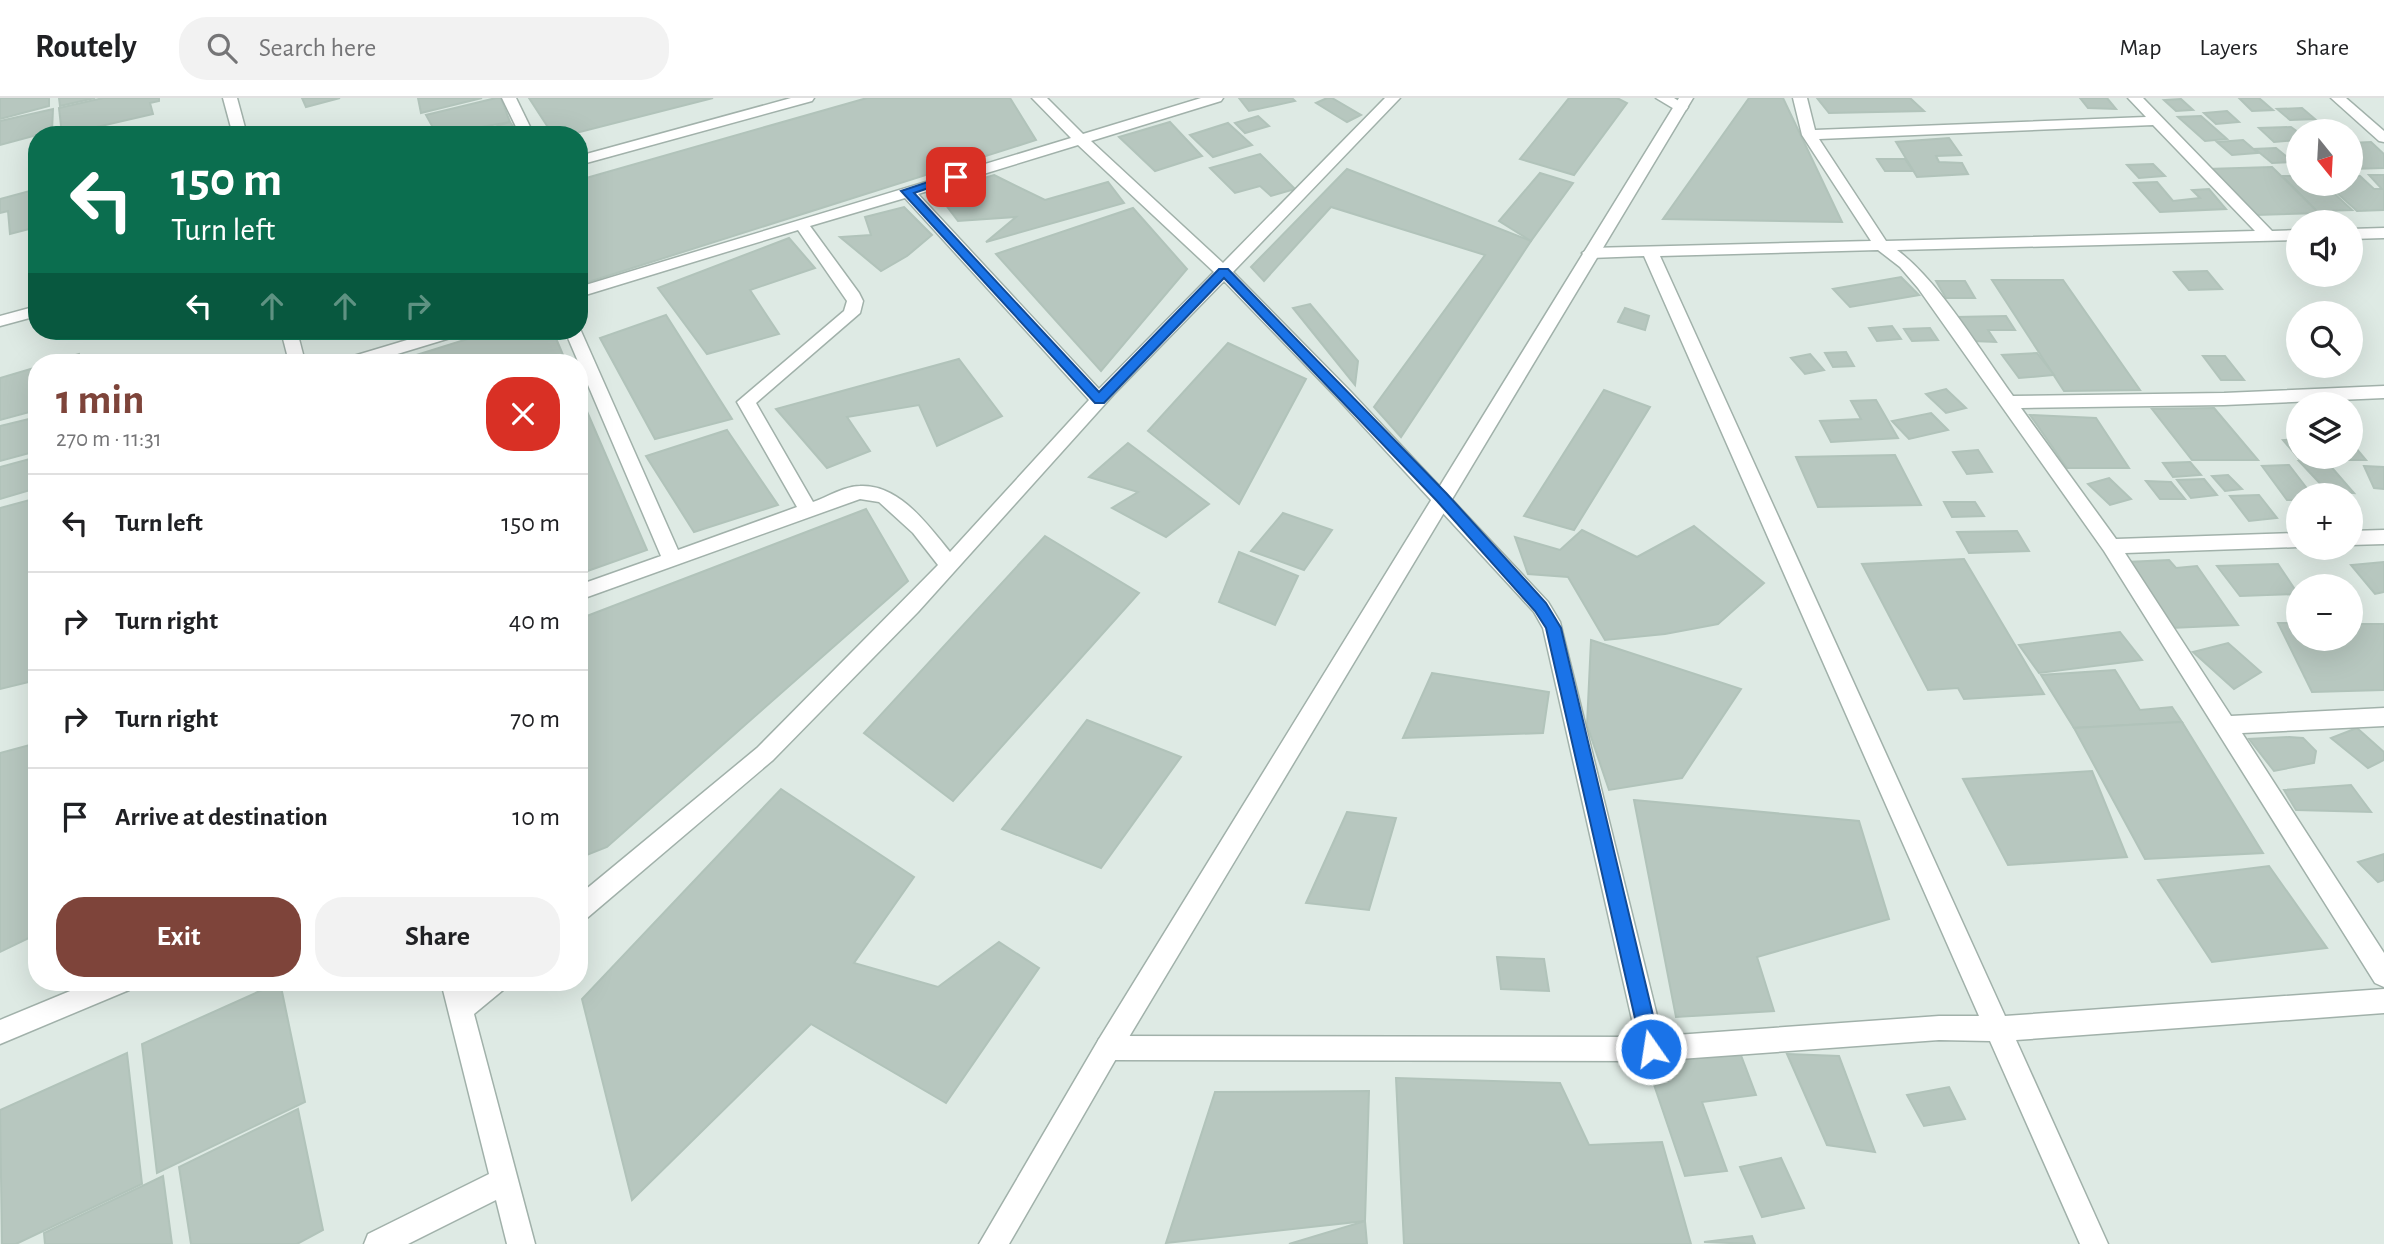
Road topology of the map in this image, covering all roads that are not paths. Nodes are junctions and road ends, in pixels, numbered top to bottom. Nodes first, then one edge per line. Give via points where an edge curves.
1 (230, 98) edge
2 (509, 98) edge
3 (807, 98) edge
4 (1039, 98) edge
5 (1216, 98) edge
6 (1393, 98) edge
7 (1800, 98) edge
8 (2135, 98) edge
9 (2338, 98) edge
10 (1677, 101) edge
11 (2357, 114) junction
12 (2384, 114) edge
13 (2156, 121) junction
14 (238, 126) edge
15 (523, 126) edge
16 (1809, 135) junction
17 (2384, 138) edge
18 (1079, 140) junction
19 (588, 159) edge
20 (907, 191) junction
21 (800, 223) junction
22 (2384, 233) edge
23 (2363, 234) edge
24 (2286, 235) edge
25 (2268, 236) junction
26 (1881, 245) junction
27 (1650, 251) junction
28 (1590, 253) junction
29 (1224, 271) junction
30 (588, 289) edge
31 (28, 313) edge
32 (0, 321) edge
33 (425, 340) edge
34 (379, 354) edge
35 (588, 366) edge
36 (2384, 393) edge
37 (1099, 400) junction
38 (2008, 402) junction
39 (1442, 497) junction
40 (808, 510) junction
41 (2384, 537) edge
42 (2363, 538) edge
43 (2286, 540) edge
44 (2111, 546) junction
45 (672, 559) junction
46 (949, 565) junction
47 (588, 590) edge
48 (2384, 718) edge
49 (2225, 725) junction
50 (588, 902) edge
51 (2384, 975) edge
52 (98, 991) edge
53 (455, 991) edge
54 (483, 991) edge
55 (2384, 1001) edge
56 (460, 1010) junction
57 (1998, 1029) junction
58 (0, 1032) edge
59 (1108, 1048) junction
60 (1651, 1049) junction
61 (506, 1181) junction
62 (378, 1244) edge
63 (521, 1244) edge
64 (993, 1244) edge
65 (2094, 1244) edge

1 - 14 street
2 - 15 street
3 - 19 street
4 - 18 street
5 - 18 street
6 - 29 street
7 - 16 street
8 - 13 street
9 - 11 street
10 - 28 street
11 - 12 street
11 - 17 street
13 - 16 street
13 - 25 street
16 - 26 street
18 - 20 street
18 - 29 street
20 - 21 street
20 - 37 street
21 - 30 street
21 - 40 street via 851,293 855,301 852,313 746,401
22 - 23 street
24 - 25 street
25 - 26 street
26 - 27 street
26 - 38 street via 1924,285
27 - 28 street
27 - 57 street
28 - 39 street
29 - 37 street
29 - 39 street
31 - 32 street
33 - 34 street
35 - 45 street
36 - 38 street
37 - 46 street
38 - 44 street
39 - 59 street
39 - 60 street via 1541,607 1553,628
40 - 45 street
40 - 46 street via 859,492 878,493 920,528
41 - 42 street
43 - 44 street
44 - 49 street
45 - 47 street
46 - 50 street via 765,754
48 - 49 street
49 - 51 street
52 - 58 street
53 - 56 street
54 - 56 street
55 - 57 street
56 - 61 street
57 - 60 street via 1938,1028
57 - 65 street
59 - 60 street
59 - 64 street
61 - 62 street
61 - 63 street

